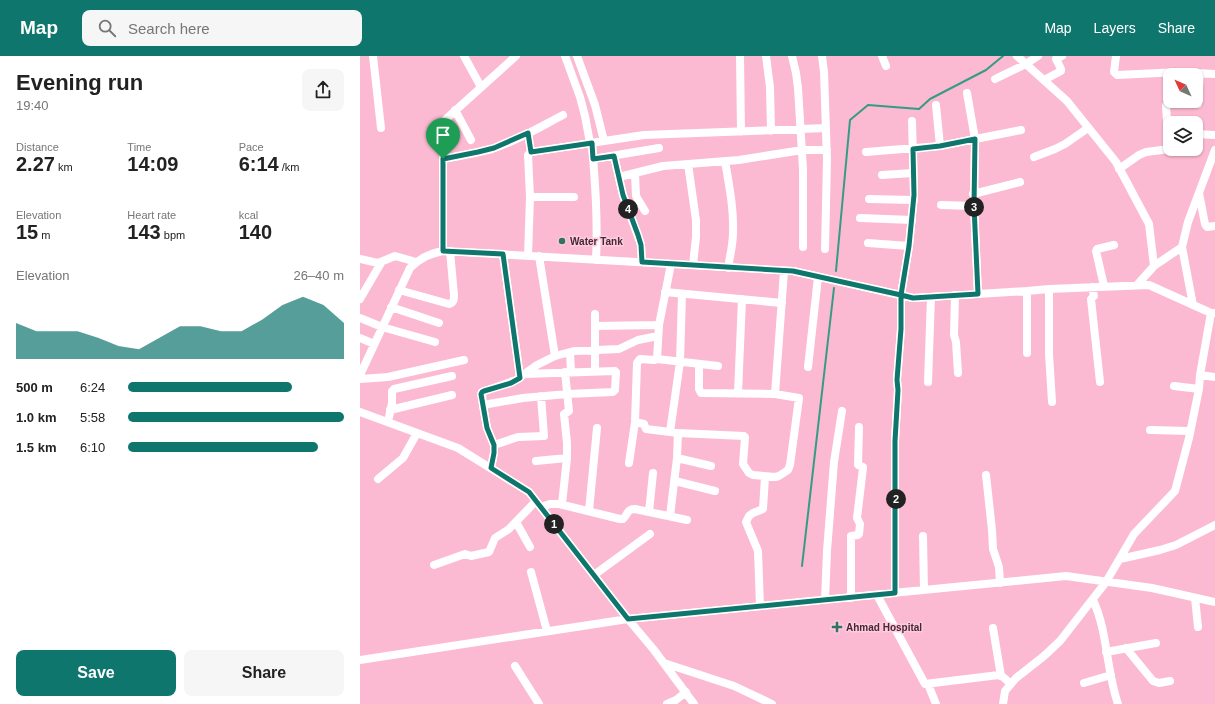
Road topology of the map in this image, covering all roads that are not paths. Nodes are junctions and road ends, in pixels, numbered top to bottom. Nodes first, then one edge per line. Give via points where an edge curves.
1 (373, 56) edge
2 (464, 56) edge
3 (516, 56) edge
4 (565, 56) edge
5 (577, 56) edge
6 (740, 56) edge
7 (766, 56) edge
8 (792, 56) edge
9 (822, 56) edge
10 (882, 56) edge
11 (1017, 56) edge
12 (1038, 56) edge
13 (1062, 56) edge
14 (1116, 56) edge
15 (1026, 64) junction
16 (886, 66) dead end
17 (1163, 74) edge
18 (1203, 74) edge
19 (1215, 74) edge
20 (994, 79) dead end
21 (1044, 80) junction
22 (481, 87) junction
23 (967, 93) dead end
24 (936, 105) dead end
25 (455, 110) junction
26 (563, 115) dead end
27 (912, 121) dead end
28 (380, 128) dead end
29 (826, 128) junction
30 (1088, 128) junction
31 (800, 130) junction
32 (1021, 130) dead end
33 (771, 131) junction
34 (741, 132) junction
35 (528, 133) junction
36 (1203, 134) edge
37 (1215, 135) edge
38 (975, 139) junction
39 (471, 140) dead end
40 (604, 141) junction
41 (591, 143) junction
42 (940, 146) junction
43 (659, 148) dead end
44 (913, 149) junction
45 (802, 150) junction
46 (827, 150) junction
47 (1163, 150) edge
48 (1215, 150) edge
49 (531, 152) junction
50 (866, 152) dead end
51 (614, 156) junction
52 (1034, 157) dead end
53 (443, 159) junction
54 (593, 159) junction
55 (725, 161) junction
56 (688, 164) junction
57 (1119, 169) junction
58 (634, 173) junction
59 (913, 174) junction
60 (882, 175) dead end
61 (619, 177) junction
62 (1020, 182) dead end
63 (1199, 193) junction
64 (973, 194) junction
65 (530, 197) junction
66 (574, 197) dead end
67 (869, 199) dead end
68 (914, 200) junction
69 (942, 205) dead end
70 (974, 206) junction
71 (645, 211) dead end
72 (860, 218) dead end
73 (912, 220) junction
74 (1215, 226) edge
75 (868, 243) dead end
76 (1114, 245) dead end
77 (909, 246) junction
78 (803, 247) dead end
79 (1182, 247) junction
80 (825, 249) dead end
81 (446, 251) junction
82 (503, 254) junction
83 (528, 256) junction
84 (539, 256) junction
85 (360, 259) edge
86 (596, 260) junction
87 (416, 262) junction
88 (642, 262) junction
89 (381, 263) junction
90 (671, 264) junction
91 (693, 265) junction
92 (1154, 266) junction
93 (728, 268) junction
94 (784, 271) junction
95 (818, 277) junction
96 (1137, 285) junction
97 (1104, 286) junction
98 (1092, 287) junction
99 (1049, 289) junction
100 (399, 290) junction
101 (1027, 291) junction
102 (665, 292) junction
103 (682, 294) junction
104 (978, 294) junction
105 (901, 295) junction
106 (955, 295) junction
107 (931, 297) junction
108 (360, 298) edge
109 (742, 299) junction
110 (782, 303) junction
111 (1193, 305) junction
112 (391, 307) junction
113 (1213, 313) edge
114 (595, 314) dead end
115 (360, 318) edge
116 (439, 323) dead end
117 (659, 325) junction
118 (595, 326) junction
119 (382, 327) junction
120 (658, 336) junction
121 (360, 338) edge
122 (435, 342) dead end
123 (374, 344) junction
124 (594, 350) junction
125 (570, 352) junction
126 (1027, 353) dead end
127 (555, 356) junction
128 (656, 359) junction
129 (363, 360) edge
130 (464, 360) dead end
131 (680, 362) junction
132 (699, 364) junction
133 (718, 366) dead end
134 (808, 367) dead end
135 (595, 371) junction
136 (568, 372) junction
137 (958, 373) dead end
138 (360, 375) edge
139 (1200, 375) junction
140 (452, 376) dead end
141 (522, 376) junction
142 (1215, 377) edge
143 (360, 379) edge
144 (928, 382) dead end
145 (1100, 382) dead end
146 (1174, 386) dead end
147 (1199, 389) junction
148 (738, 393) junction
149 (567, 394) junction
150 (775, 394) junction
151 (452, 395) dead end
152 (541, 396) junction
153 (1052, 402) dead end
154 (483, 405) junction
155 (390, 410) junction
156 (842, 411) dead end
157 (360, 412) edge
158 (388, 422) junction
159 (635, 422) junction
160 (859, 427) dead end
161 (597, 428) dead end
162 (1150, 430) dead end
163 (1190, 431) junction
164 (674, 432) junction
165 (417, 433) junction
166 (494, 445) junction
167 (567, 458) junction
168 (677, 458) junction
169 (536, 461) dead end
170 (629, 463) dead end
171 (711, 466) dead end
172 (491, 468) junction
173 (653, 473) dead end
174 (986, 475) dead end
175 (765, 476) junction
176 (378, 479) dead end
177 (675, 481) junction
178 (715, 491) dead end
179 (538, 504) junction
180 (562, 504) junction
181 (590, 511) junction
182 (648, 512) junction
183 (670, 516) junction
184 (687, 520) dead end
185 (516, 522) junction
186 (1215, 525) edge
187 (650, 534) dead end
188 (923, 536) dead end
189 (530, 547) dead end
190 (1120, 559) junction
191 (434, 565) dead end
192 (531, 572) dead end
193 (594, 575) junction
194 (1106, 582) junction
195 (1000, 583) junction
196 (924, 590) junction
197 (895, 593) junction
198 (877, 595) junction
199 (851, 598) junction
200 (1195, 598) junction
201 (825, 600) junction
202 (1092, 600) junction
203 (1215, 602) edge
204 (760, 606) junction
205 (628, 619) junction
206 (1198, 627) dead end
207 (993, 628) dead end
208 (547, 631) junction
209 (1156, 642) dead end
210 (1126, 648) junction
211 (1106, 652) junction
212 (360, 660) edge
213 (664, 663) junction
214 (515, 666) dead end
215 (1001, 676) junction
216 (1111, 676) junction
217 (1170, 681) dead end
218 (1084, 683) dead end
219 (928, 684) junction
220 (1011, 684) junction
221 (686, 692) junction
222 (539, 704) edge
223 (668, 704) edge
224 (694, 704) edge
225 (772, 704) edge
226 (936, 704) edge
227 (1000, 704) edge
228 (1003, 704) edge
229 (1118, 704) edge

1 - 28 street
2 - 22 street
3 - 22 street
4 - 41 street via 580,97
5 - 40 street via 595,105
6 - 34 street
7 - 33 street
8 - 31 street via 798,88
9 - 29 street
10 - 16 street
11 - 15 street
12 - 15 street
13 - 21 street via 1056,59 1061,71
14 - 17 street via 1116,75
15 - 20 street
15 - 21 street
18 - 19 street
21 - 30 street via 1067,101
22 - 25 street
23 - 38 street
24 - 42 street
25 - 39 street
25 - 53 street via 443,126
26 - 35 street
27 - 44 street
29 - 31 street
29 - 46 street
30 - 52 street via 1065,144
30 - 57 street
31 - 33 street
31 - 45 street
32 - 38 street
33 - 34 street
34 - 40 street via 644,135
35 - 49 street
35 - 53 street via 494,148
36 - 37 street
38 - 42 street
38 - 64 street
40 - 41 street
41 - 49 street
41 - 54 street
42 - 44 street
43 - 51 street
44 - 50 street
44 - 59 street
45 - 46 street
45 - 55 street
45 - 78 street
46 - 80 street
47 - 57 street via 1139,155
48 - 63 street
49 - 65 street via 528,156
51 - 54 street
51 - 61 street
53 - 81 street
54 - 86 street via 597,208
55 - 56 street
55 - 93 street via 733,209 734,235
56 - 58 street via 663,166
56 - 91 street via 696,220
57 - 92 street via 1149,224
58 - 61 street
58 - 71 street via 636,196
59 - 60 street
59 - 68 street
61 - 88 street via 641,245
62 - 64 street
63 - 74 street via 1205,224 1207,227
63 - 79 street
64 - 70 street
65 - 66 street
65 - 83 street
67 - 68 street
68 - 73 street
69 - 70 street
70 - 104 street
72 - 73 street
73 - 77 street
75 - 77 street
76 - 97 street via 1096,251
77 - 105 street
79 - 92 street
79 - 111 street
81 - 82 street
81 - 87 street via 431,253
81 - 100 street via 454,295 452,303
82 - 83 street
82 - 141 street
83 - 84 street
84 - 86 street
84 - 127 street
85 - 89 street
86 - 88 street
87 - 89 street via 395,256
87 - 100 street via 410,268
88 - 90 street
89 - 108 street
90 - 91 street
90 - 102 street
91 - 93 street
92 - 96 street
93 - 94 street
94 - 95 street
94 - 110 street
95 - 105 street
95 - 134 street
96 - 97 street
96 - 111 street via 1149,285
97 - 98 street
98 - 99 street
98 - 145 street via 1094,296 1091,299
99 - 101 street
99 - 153 street
100 - 112 street
101 - 104 street
101 - 126 street
102 - 103 street
102 - 117 street
103 - 109 street
103 - 131 street
104 - 106 street
105 - 107 street via 913,298
105 - 197 street via 895,441
106 - 107 street
106 - 137 street via 954,336
107 - 144 street
109 - 110 street
109 - 148 street
110 - 150 street
111 - 113 street
112 - 116 street
112 - 119 street
113 - 139 street
114 - 118 street
115 - 119 street
117 - 118 street
117 - 120 street
118 - 124 street
119 - 122 street
119 - 123 street
120 - 124 street via 638,340 619,349
120 - 128 street
121 - 123 street
123 - 129 street
124 - 125 street
124 - 135 street
125 - 127 street
125 - 136 street
127 - 141 street
128 - 131 street
128 - 159 street via 637,361
129 - 138 street
130 - 143 street via 388,377
131 - 132 street
131 - 164 street
132 - 133 street
132 - 148 street via 701,393
135 - 136 street
135 - 149 street via 615,371 615,391
136 - 141 street
136 - 149 street
139 - 142 street
139 - 147 street
140 - 155 street via 394,389
141 - 154 street via 511,383 482,392
146 - 147 street
147 - 163 street
148 - 150 street
149 - 152 street
149 - 167 street via 569,411 564,414
150 - 175 street via 797,397 800,400 790,467 779,476
151 - 155 street
152 - 154 street
152 - 166 street via 544,436 512,438
154 - 166 street via 487,428
155 - 158 street
156 - 201 street via 834,462
157 - 158 street
158 - 165 street
159 - 164 street via 644,424 646,429
159 - 170 street
160 - 199 street via 858,465 864,468 857,518 860,524 859,534 851,536
161 - 181 street
162 - 163 street
163 - 190 street via 1176,491 1134,534
164 - 168 street
164 - 175 street via 745,436 744,467 753,475
165 - 172 street via 458,448
165 - 176 street via 403,458
166 - 172 street
167 - 169 street
167 - 180 street
168 - 171 street
168 - 177 street
172 - 179 street via 529,492
173 - 182 street
174 - 195 street via 993,549 999,567
175 - 204 street via 762,508 752,513 746,522 758,551
177 - 178 street
177 - 183 street
179 - 180 street
179 - 185 street
179 - 193 street
180 - 181 street
181 - 182 street via 620,519 623,519 631,509
182 - 183 street
183 - 184 street
185 - 189 street
185 - 191 street via 495,538 489,552 470,556 465,554
186 - 190 street via 1176,545
187 - 193 street
188 - 196 street
190 - 194 street
192 - 208 street
193 - 205 street
194 - 195 street via 1066,576
194 - 200 street via 1152,588
194 - 202 street
195 - 196 street
196 - 197 street
197 - 198 street
198 - 199 street
198 - 219 street via 925,684
199 - 201 street
200 - 203 street
200 - 206 street
201 - 204 street
202 - 211 street via 1100,616
202 - 220 street via 1060,641
204 - 205 street
205 - 208 street
205 - 213 street
207 - 215 street
208 - 212 street
209 - 210 street
210 - 211 street
210 - 217 street via 1153,681
211 - 216 street
213 - 221 street
213 - 225 street via 734,686
214 - 222 street
215 - 219 street
215 - 220 street
216 - 218 street
216 - 229 street
219 - 226 street
220 - 228 street via 1005,691
221 - 223 street
221 - 224 street
227 - 228 street

